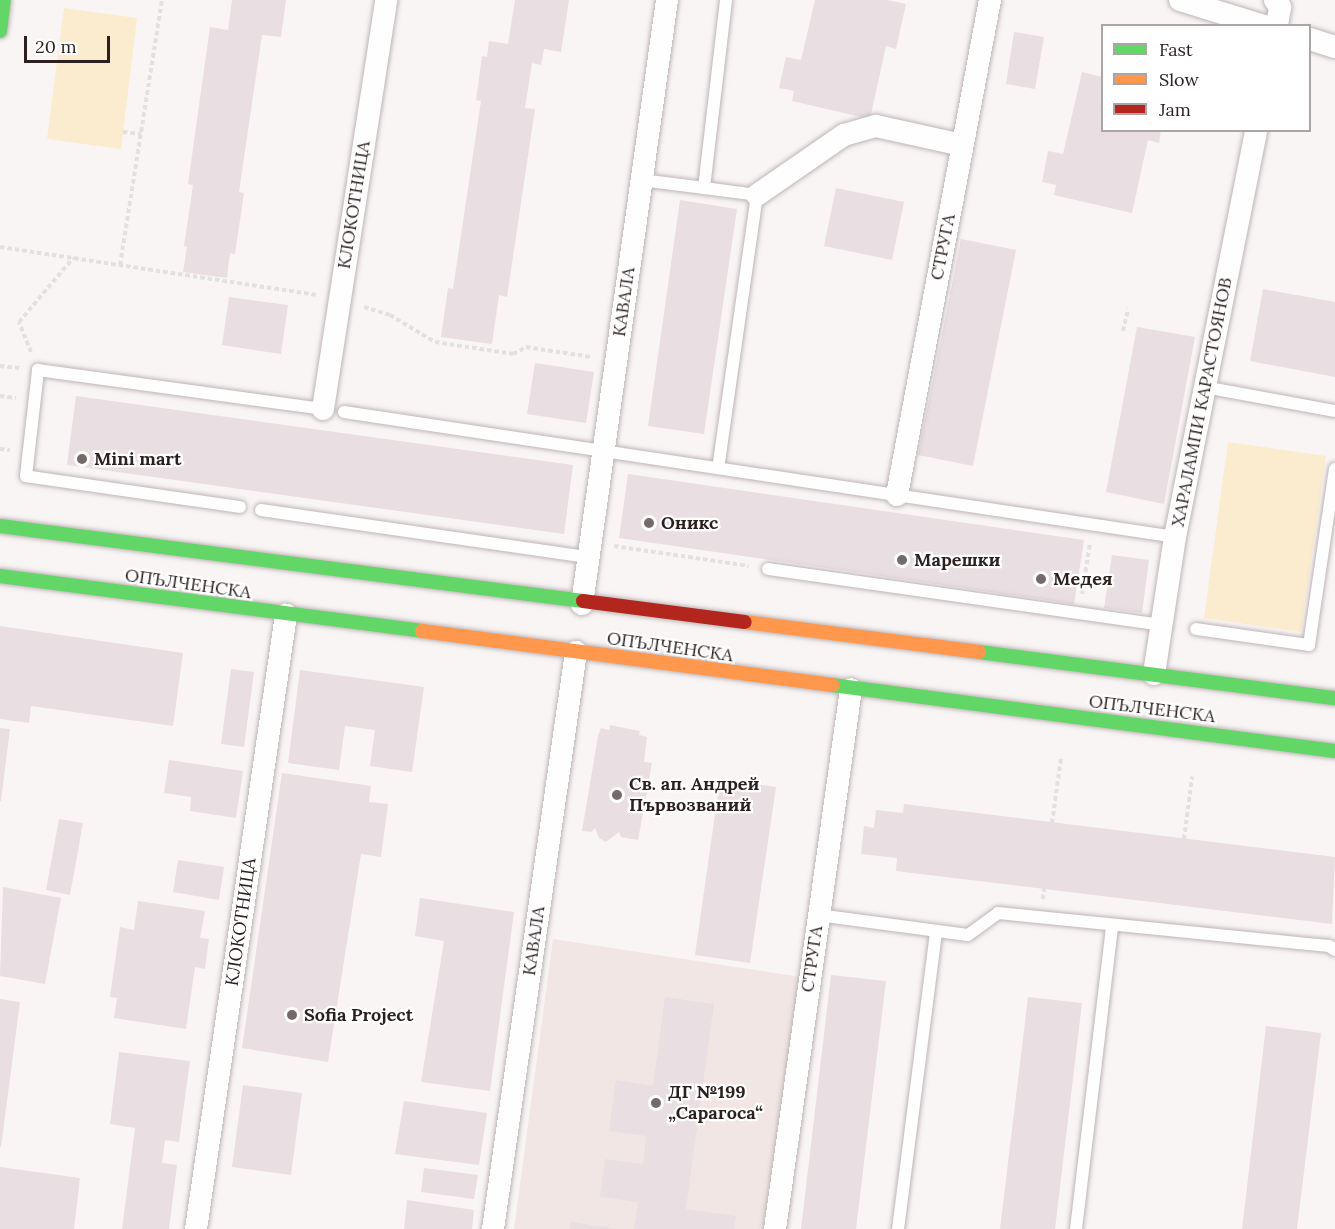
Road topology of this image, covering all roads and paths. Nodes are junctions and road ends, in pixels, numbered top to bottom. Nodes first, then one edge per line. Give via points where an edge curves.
1 (4, 0) edge
2 (162, 0) edge
3 (386, 0) edge
4 (667, 0) edge
5 (726, 0) edge
6 (990, 0) edge
7 (1180, 0) edge
8 (1275, 0) edge
9 (1258, 24) edge
10 (1277, 24) edge
11 (0, 31) edge
12 (1311, 39) edge
13 (1335, 47) edge
14 (123, 132) dead end
15 (1256, 132) edge
16 (141, 134) junction
17 (962, 145) junction
18 (641, 180) junction
19 (704, 188) junction
20 (757, 195) junction
21 (0, 248) edge
22 (73, 258) junction
23 (120, 265) junction
24 (340, 298) junction
25 (1128, 309) dead end
26 (1123, 331) dead end
27 (615, 361) junction
28 (0, 366) edge
29 (38, 370) junction
30 (1204, 387) junction
31 (333, 411) junction
32 (1335, 411) edge
33 (603, 451) junction
34 (718, 468) junction
35 (1335, 469) edge
36 (897, 495) junction
37 (240, 507) dead end
38 (261, 510) dead end
39 (1093, 525) junction
40 (0, 526) edge
41 (1175, 537) junction
42 (589, 549) junction
43 (768, 569) joint
44 (0, 576) edge
45 (582, 604) junction
46 (1079, 613) junction
47 (286, 615) junction
48 (1162, 625) junction
49 (1196, 629) dead end
50 (576, 652) junction
51 (1154, 674) junction
52 (851, 690) junction
53 (1335, 698) edge
54 (1335, 751) edge
55 (1061, 758) dead end
56 (1192, 777) dead end
57 (1052, 823) dead end
58 (1184, 839) dead end
59 (818, 915) junction
60 (1112, 925) junction
61 (936, 932) junction
62 (1335, 950) edge
63 (196, 1229) edge
64 (493, 1229) edge
65 (775, 1229) edge
66 (898, 1229) edge
67 (1076, 1229) edge

1 - 11 main road
2 - 16 path
3 - 24 street, КЛОКОТНИЦА
4 - 18 street, КАВАЛА
5 - 19 lane
6 - 17 street, СТРУГА
7 - 9 street
8 - 10 street via 1281,7
12 - 13 street
14 - 16 path
15 - 30 street, ХАРАЛАМПИ КАРАСТОЯНОВ
16 - 23 path
17 - 20 street via 876,126 844,135
17 - 36 street, СТРУГА
18 - 19 lane
18 - 27 street, КАВАЛА
19 - 20 lane
20 - 34 lane
21 - 22 path
22 - 23 path
22 - 29 path via 19,322
23 - 24 path
24 - 27 path via 390,315 435,342 513,354 526,347
24 - 31 street, КЛОКОТНИЦА
25 - 26 path
27 - 33 street, КАВАЛА
28 - 29 path
29 - 31 lane
29 - 37 lane via 26,476
30 - 32 lane
30 - 41 street, ХАРАЛАМПИ КАРАСТОЯНОВ
31 - 33 lane
33 - 34 lane
33 - 42 street, КАВАЛА
34 - 36 lane
35 - 49 lane via 1308,645
36 - 39 lane
38 - 42 lane
39 - 41 lane
39 - 46 path
40 - 45 main road, ОПЪЛЧЕНСКА
41 - 48 street, ХАРАЛАМПИ КАРАСТОЯНОВ
42 - 43 path
42 - 45 street, КАВАЛА
43 - 46 lane
44 - 47 main road, ОПЪЛЧЕНСКА
45 - 51 main road, ОПЪЛЧЕНСКА
46 - 48 lane
47 - 50 main road, ОПЪЛЧЕНСКА
47 - 63 street, КЛОКОТНИЦА
48 - 51 street, ХАРАЛАМПИ КАРАСТОЯНОВ
50 - 52 main road, ОПЪЛЧЕНСКА
50 - 64 street, КАВАЛА
51 - 53 main road, ОПЪЛЧЕНСКА
52 - 54 main road, ОПЪЛЧЕНСКА
52 - 59 street, СТРУГА
55 - 57 path
56 - 58 path
59 - 61 lane
59 - 65 street, СТРУГА
60 - 61 lane via 998,913 968,935
60 - 62 lane via 1329,946
60 - 67 lane
61 - 66 lane

